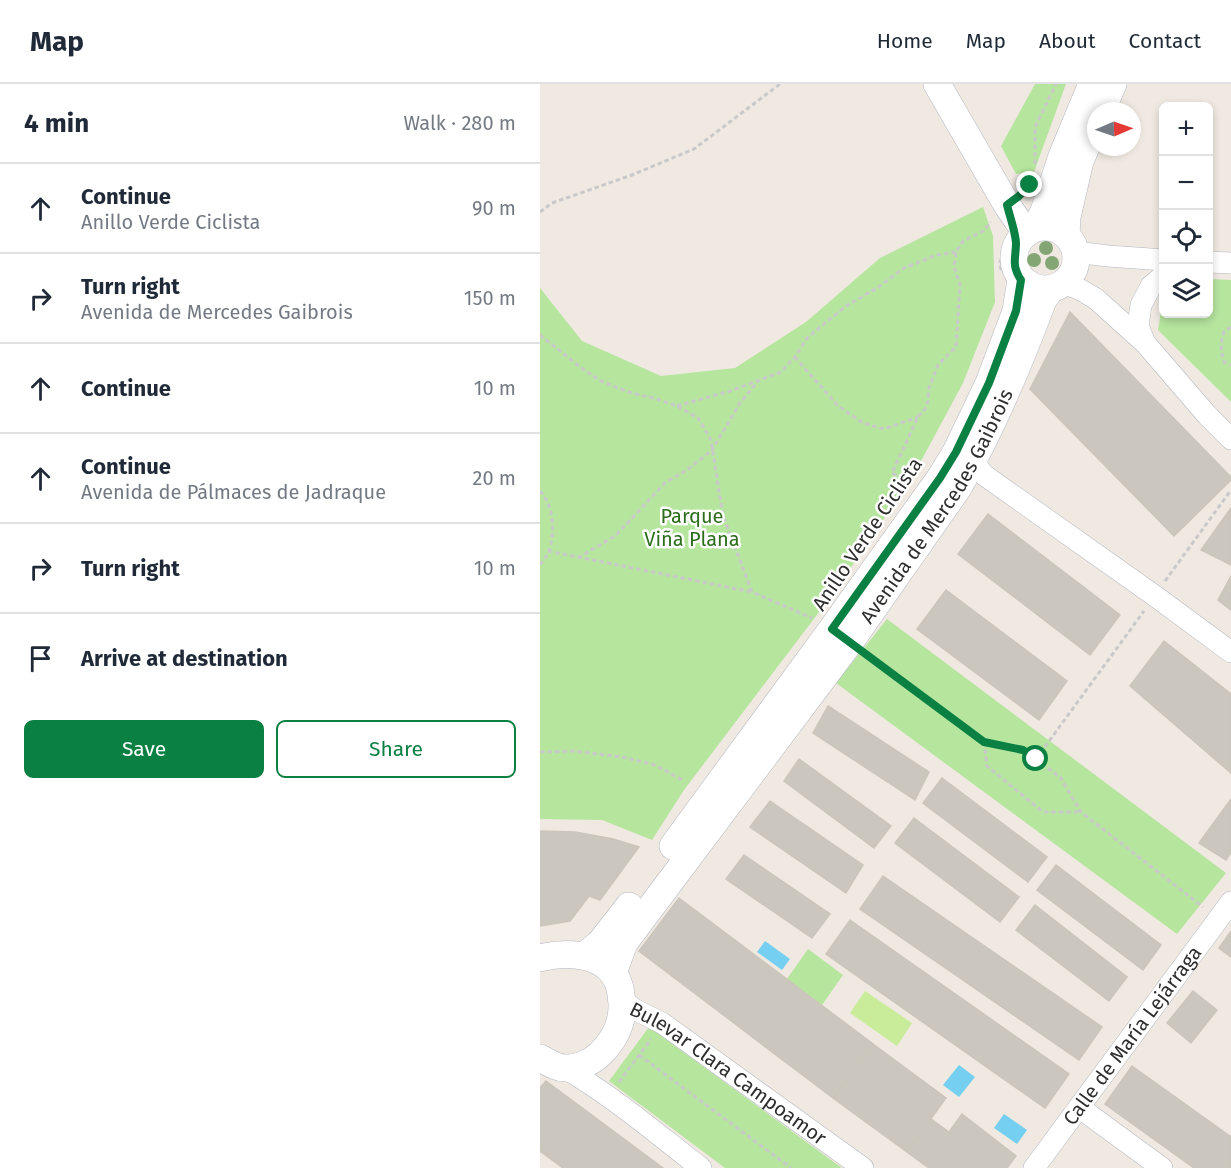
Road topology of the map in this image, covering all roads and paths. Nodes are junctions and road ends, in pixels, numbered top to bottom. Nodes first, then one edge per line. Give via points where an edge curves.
1 (780, 84) edge
2 (937, 84) edge
3 (1056, 84) edge
4 (1092, 84) edge
5 (1113, 84) edge
6 (1105, 102) edge
7 (1087, 145) edge
8 (1034, 174) dead end
9 (540, 212) edge
10 (1016, 221) junction
11 (1070, 243) junction
12 (956, 252) junction
13 (1159, 260) edge
14 (1213, 262) edge
15 (1231, 263) edge
16 (1011, 276) junction
17 (1159, 279) edge
18 (1057, 286) junction
19 (1231, 327) edge
20 (540, 335) edge
21 (1145, 343) junction
22 (795, 357) junction
23 (1231, 365) edge
24 (760, 380) junction
25 (677, 406) junction
26 (918, 417) junction
27 (1231, 439) edge
28 (712, 450) junction
29 (973, 461) junction
30 (915, 484) dead end
31 (1231, 490) edge
32 (540, 491) edge
33 (548, 551) junction
34 (578, 558) junction
35 (540, 566) edge
36 (752, 592) junction
37 (1155, 596) junction
38 (835, 631) junction
39 (1231, 652) edge
40 (984, 742) junction
41 (540, 752) edge
42 (1036, 759) junction
43 (684, 781) dead end
44 (1081, 812) junction
45 (1225, 910) edge
46 (584, 956) junction
47 (540, 958) edge
48 (613, 973) junction
49 (622, 1000) junction
50 (662, 1023) junction
51 (639, 1055) junction
52 (551, 1067) edge
53 (608, 1097) junction
54 (1080, 1108) junction
55 (701, 1168) edge
56 (791, 1168) edge
57 (863, 1168) edge
58 (1034, 1168) edge
59 (1162, 1168) edge

1 - 9 path via 694,149
2 - 10 street
3 - 8 path via 1035,127
4 - 10 street via 1044,211
5 - 6 street
7 - 11 street via 1067,217
10 - 11 street via 1052,227
10 - 12 path via 963,241
10 - 16 street via 1017,273
10 - 16 path via 1000,262
11 - 13 street via 1108,256
11 - 18 street, Avenida de Mercedes Gaibrois via 1076,259 1072,273
12 - 22 path via 904,268 846,306 807,338
12 - 26 path via 954,266 960,285 956,347 938,365 925,409
14 - 15 street
16 - 18 street via 1040,289
16 - 38 street, Avenida de Mercedes Gaibrois via 1016,311 989,383 956,452
17 - 21 street via 1141,305 1138,326
18 - 21 street via 1081,290 1096,299
18 - 29 street, Avenida de Mercedes Gaibrois via 1042,300 1007,392
19 - 23 path via 1224,332 1221,342 1224,362
20 - 25 path via 601,381
21 - 27 street
22 - 24 path via 781,372
22 - 26 path via 838,406 863,423 884,429
24 - 25 path
24 - 28 path
25 - 28 path via 698,418 711,440
26 - 30 path via 891,473
28 - 34 path via 666,482 615,536
28 - 36 path via 723,516
29 - 37 street via 984,475
29 - 38 street, Avenida de Mercedes Gaibrois via 958,488
31 - 37 path
32 - 33 path via 552,513
33 - 34 path
33 - 35 path
34 - 36 path
36 - 38 path
37 - 39 street
37 - 42 path
38 - 40 path
38 - 46 street, Avenida de Mercedes Gaibrois via 611,932
38 - 48 street, Avenida de Mercedes Gaibrois via 624,943
40 - 42 path via 1023,750
40 - 44 path via 987,766 1043,812
41 - 43 path via 574,751 622,757 655,765
42 - 44 path via 1060,777
44 - 45 path
45 - 54 street, Calle de María Lejárraga
46 - 47 street
46 - 48 street
48 - 49 street
49 - 50 street, Bulevar Clara Campoamor
49 - 52 street via 617,1031 593,1060 580,1066
50 - 51 path
50 - 57 street, Bulevar Clara Campoamor
51 - 53 path
51 - 56 path
52 - 53 street
53 - 55 street
54 - 58 street, Calle de María Lejárraga
54 - 59 street

